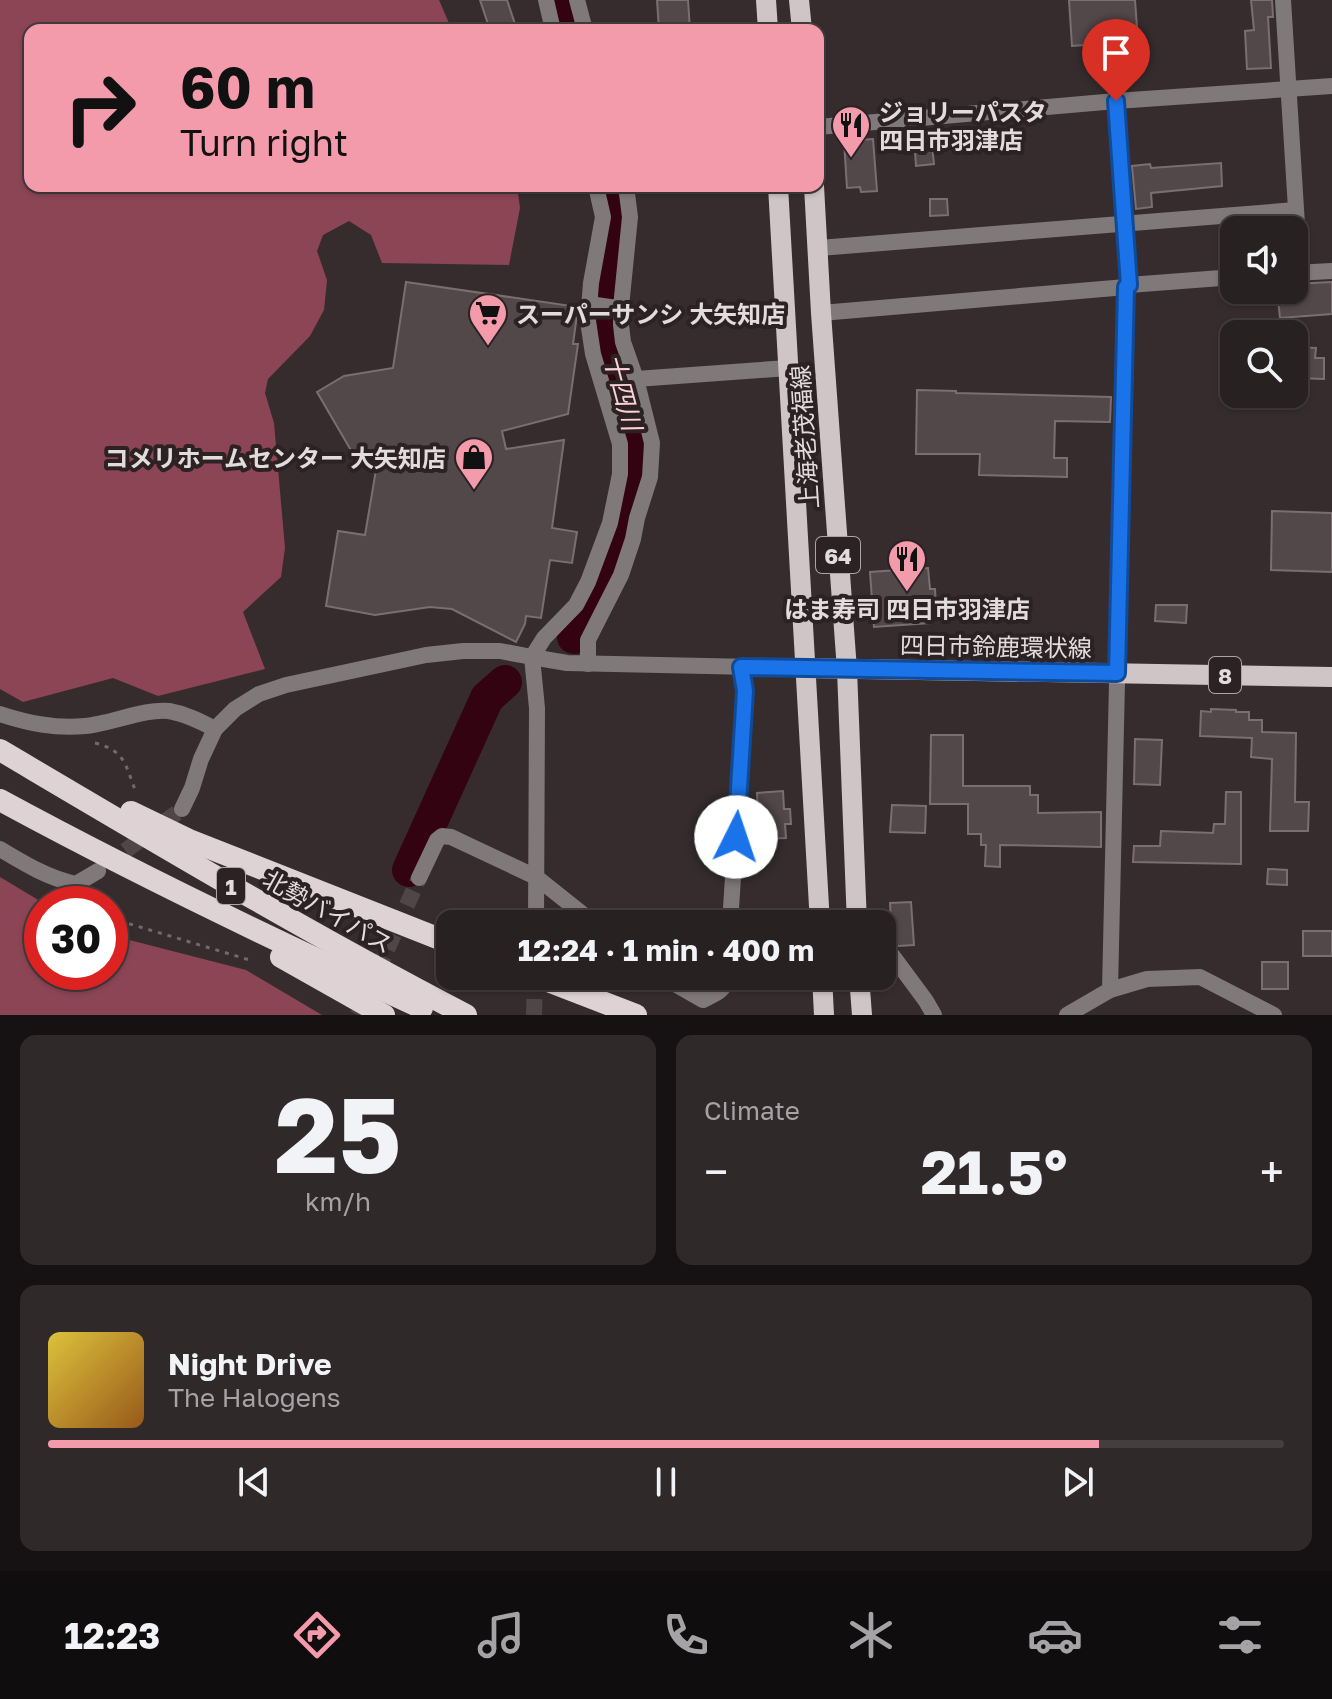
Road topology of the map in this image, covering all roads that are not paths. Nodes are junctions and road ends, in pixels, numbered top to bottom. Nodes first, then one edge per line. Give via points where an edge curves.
1 (546, 0) edge
2 (577, 0) edge
3 (766, 0) edge
4 (799, 0) edge
5 (1283, 0) edge
6 (552, 24) edge
7 (583, 24) edge
8 (768, 24) edge
9 (801, 24) edge
10 (1332, 86) edge
11 (1288, 89) junction
12 (1116, 101) junction
13 (824, 126) edge
14 (597, 192) edge
15 (627, 192) edge
16 (778, 192) edge
17 (814, 192) edge
18 (1296, 210) junction
19 (1296, 216) edge
20 (1125, 224) junction
21 (819, 248) junction
22 (1332, 271) edge
23 (1308, 272) edge
24 (1220, 278) edge
25 (1128, 286) junction
26 (593, 304) junction
27 (617, 308) dead end
28 (821, 313) junction
29 (788, 368) junction
30 (636, 379) junction
31 (631, 493) junction
32 (532, 657) junction
33 (588, 664) junction
34 (741, 667) junction
35 (804, 668) junction
36 (847, 670) junction
37 (1117, 673) junction
38 (1332, 677) edge
39 (0, 714) edge
40 (215, 729) junction
41 (0, 750) edge
42 (0, 800) edge
43 (182, 809) tunnel mouth
44 (51, 828) junction
45 (0, 849) edge
46 (98, 871) tunnel mouth
47 (536, 877) junction
48 (419, 878) tunnel mouth
49 (536, 910) edge
50 (577, 910) edge
51 (731, 910) edge
52 (819, 910) edge
53 (856, 910) edge
54 (436, 937) edge
55 (896, 960) edge
56 (571, 990) edge
57 (686, 990) edge
58 (723, 990) edge
59 (823, 990) edge
60 (860, 990) edge
61 (1110, 990) junction
62 (384, 1015) edge
63 (438, 1015) edge
64 (466, 1015) edge
65 (636, 1015) edge
66 (824, 1015) edge
67 (862, 1015) edge
68 (934, 1015) edge
69 (1067, 1015) edge
70 (1274, 1015) edge

1 - 6 street
2 - 7 street
3 - 8 main road
4 - 9 main road
5 - 11 street
10 - 11 street
11 - 12 street
11 - 18 street
12 - 13 street
12 - 20 street
14 - 26 street via 603,217 591,283
15 - 30 street via 630,217 621,325
16 - 29 main road, 上海老茂福線 / 64
17 - 21 main road, 上海老茂福線 / 64
18 - 19 street
18 - 20 street
20 - 21 street
20 - 25 street
21 - 28 main road, 上海老茂福線 / 64
22 - 23 street
24 - 25 street
25 - 28 street
25 - 37 street
26 - 27 street
26 - 31 street via 590,340 620,444 620,474
28 - 36 main road, 上海老茂福線 / 64
29 - 30 street
29 - 35 main road, 上海老茂福線 / 64
30 - 31 street via 652,443 650,477
31 - 32 street via 610,523 576,605
31 - 33 street via 633,539 588,640
32 - 33 street
32 - 40 street via 500,651 426,655 286,685 259,694
32 - 47 street via 537,708
33 - 34 street
34 - 35 street
34 - 51 street via 745,691
35 - 36 main road, 四日市鈴鹿環状線 / 8
35 - 52 main road, 上海老茂福線 / 64
36 - 37 main road, 四日市鈴鹿環状線 / 8
36 - 53 main road, 上海老茂福線 / 64
37 - 38 main road, 四日市鈴鹿環状線 / 8
37 - 61 street
39 - 40 street via 59,727 166,711
40 - 43 street
41 - 54 highway, 1 via 189,840
41 - 64 highway, 北勢バイパス / 1
42 - 44 highway, 北勢バイパス / 1
44 - 62 highway, 1
44 - 63 highway, 北勢バイパス / 1
45 - 46 street via 66,882 76,884
47 - 48 street via 442,836
47 - 49 street
47 - 50 street
55 - 68 street
56 - 65 highway
57 - 58 street via 703,1000
59 - 66 main road
60 - 67 main road
61 - 69 street
61 - 70 street via 1147,979 1200,977

